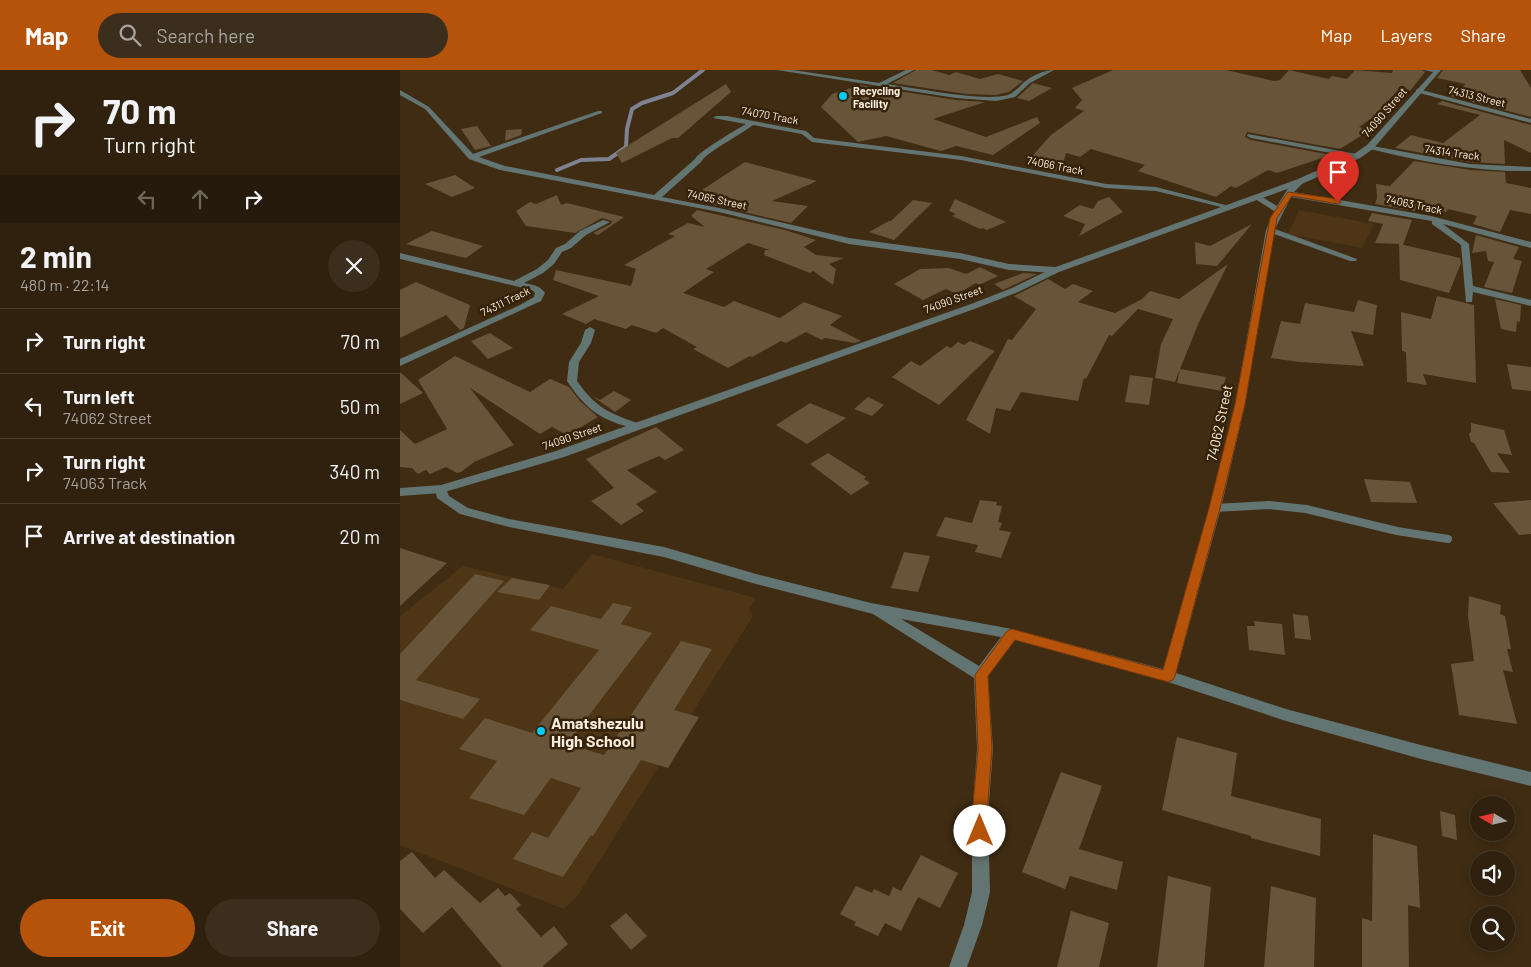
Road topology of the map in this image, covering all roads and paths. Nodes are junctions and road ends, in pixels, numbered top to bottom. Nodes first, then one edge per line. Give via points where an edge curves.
1 (780, 70) edge
2 (810, 70) edge
3 (911, 70) edge
4 (1051, 70) edge
5 (1434, 70) edge
6 (848, 72) dead end
7 (800, 73) junction
8 (855, 82) junction
9 (878, 85) junction
10 (400, 92) edge
11 (1418, 92) junction
12 (600, 112) dead end
13 (716, 118) dead end
14 (1531, 121) edge
15 (750, 124) junction
16 (1251, 136) dead end
17 (1370, 146) junction
18 (876, 149) joint
19 (1357, 156) junction
20 (472, 158) junction
21 (1531, 169) edge
22 (1301, 181) junction
23 (1290, 194) junction
24 (1256, 197) junction
25 (655, 198) junction
26 (1229, 207) junction
27 (1278, 210) junction
28 (1431, 218) junction
29 (606, 222) dead end
30 (1270, 230) junction
31 (1531, 245) edge
32 (400, 256) edge
33 (1353, 259) dead end
34 (1056, 270) junction
35 (516, 283) junction
36 (1468, 288) junction
37 (1469, 300) dead end
38 (1531, 303) edge
39 (590, 330) dead end
40 (400, 363) edge
41 (637, 426) junction
42 (441, 489) junction
43 (400, 492) edge
44 (1214, 508) junction
45 (1448, 539) dead end
46 (871, 608) junction
47 (1012, 634) junction
48 (981, 675) junction
49 (1168, 676) junction
50 (1531, 779) edge
51 (958, 967) edge

1 - 7 street
2 - 7 street
3 - 9 street
4 - 9 street via 1028,82 1012,96 996,99
5 - 11 street, 74090 Street
6 - 8 street via 856,75
7 - 8 street
8 - 9 street
10 - 20 street via 427,108
11 - 14 street, 74313 Street
11 - 17 street, 74090 Street
12 - 20 street
13 - 15 street, 74070 Track
15 - 18 street, 74070 Track via 804,132 812,140
15 - 25 street via 700,154 698,160
16 - 19 street
17 - 19 street, 74090 Street
17 - 21 street, 74314 Track via 1458,166
18 - 26 street, 74066 Track via 961,158 1106,186 1156,189
19 - 22 street, 74090 Street
20 - 25 street, 74065 Street via 503,168
22 - 23 street, 74062 Street via 1295,184
22 - 24 street, 74090 Street
23 - 27 street, 74062 Street
23 - 28 street, 74063 Track
24 - 26 street, 74090 Street
24 - 27 street
25 - 34 street, 74065 Street via 849,241 960,256 1009,267
26 - 34 street, 74090 Street
27 - 30 street, 74062 Street
28 - 31 street, 74063 Track
28 - 36 street via 1465,244
29 - 35 street via 559,250 540,271
30 - 33 street
30 - 44 street, 74062 Street via 1240,404
32 - 35 street, 74311 Track
34 - 41 street, 74090 Street via 974,306
35 - 40 street, 74311 Track via 535,288 540,293 538,299
36 - 37 street
36 - 38 street
39 - 41 street via 574,362 572,381 584,398 608,416
41 - 42 street, 74090 Street via 560,454
42 - 43 street, 74090 Street
42 - 46 street via 444,498 464,511 509,523 664,552
44 - 45 lane via 1269,505 1306,509 1396,532
44 - 49 street, 74062 Street
46 - 47 street
46 - 48 street
47 - 48 street
47 - 49 street
48 - 51 street via 985,749 980,816 981,892
49 - 50 street via 1286,715

